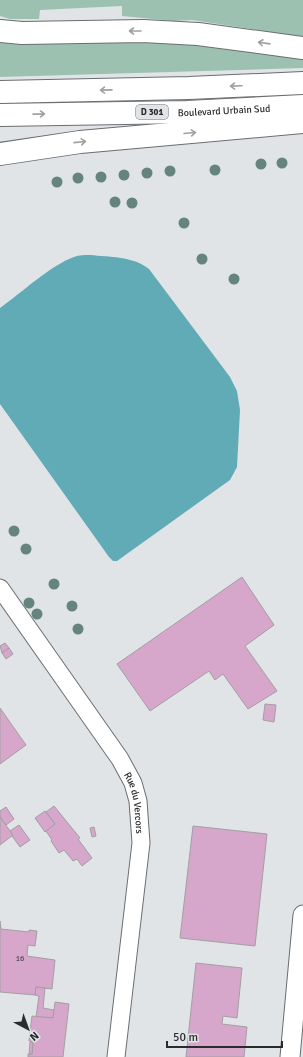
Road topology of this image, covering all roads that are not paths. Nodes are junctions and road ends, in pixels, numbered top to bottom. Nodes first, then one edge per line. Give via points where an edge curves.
1 (0, 31) edge
2 (303, 48) edge
3 (303, 83) edge
4 (0, 92) edge
5 (303, 106) edge
6 (0, 115) edge
7 (303, 122) edge
8 (0, 154) edge
9 (0, 588) edge
10 (303, 914) edge
11 (116, 1057) edge
12 (290, 1057) edge

2 -> 1 highway via 190,33
3 -> 4 highway
6 -> 5 highway, Boulevard Urbain Sud / D 301 via 187,112
8 -> 7 highway via 80,142
9 - 11 street, Rue du Vercors via 120,759 133,783 138,801 141,842
10 - 12 main road

